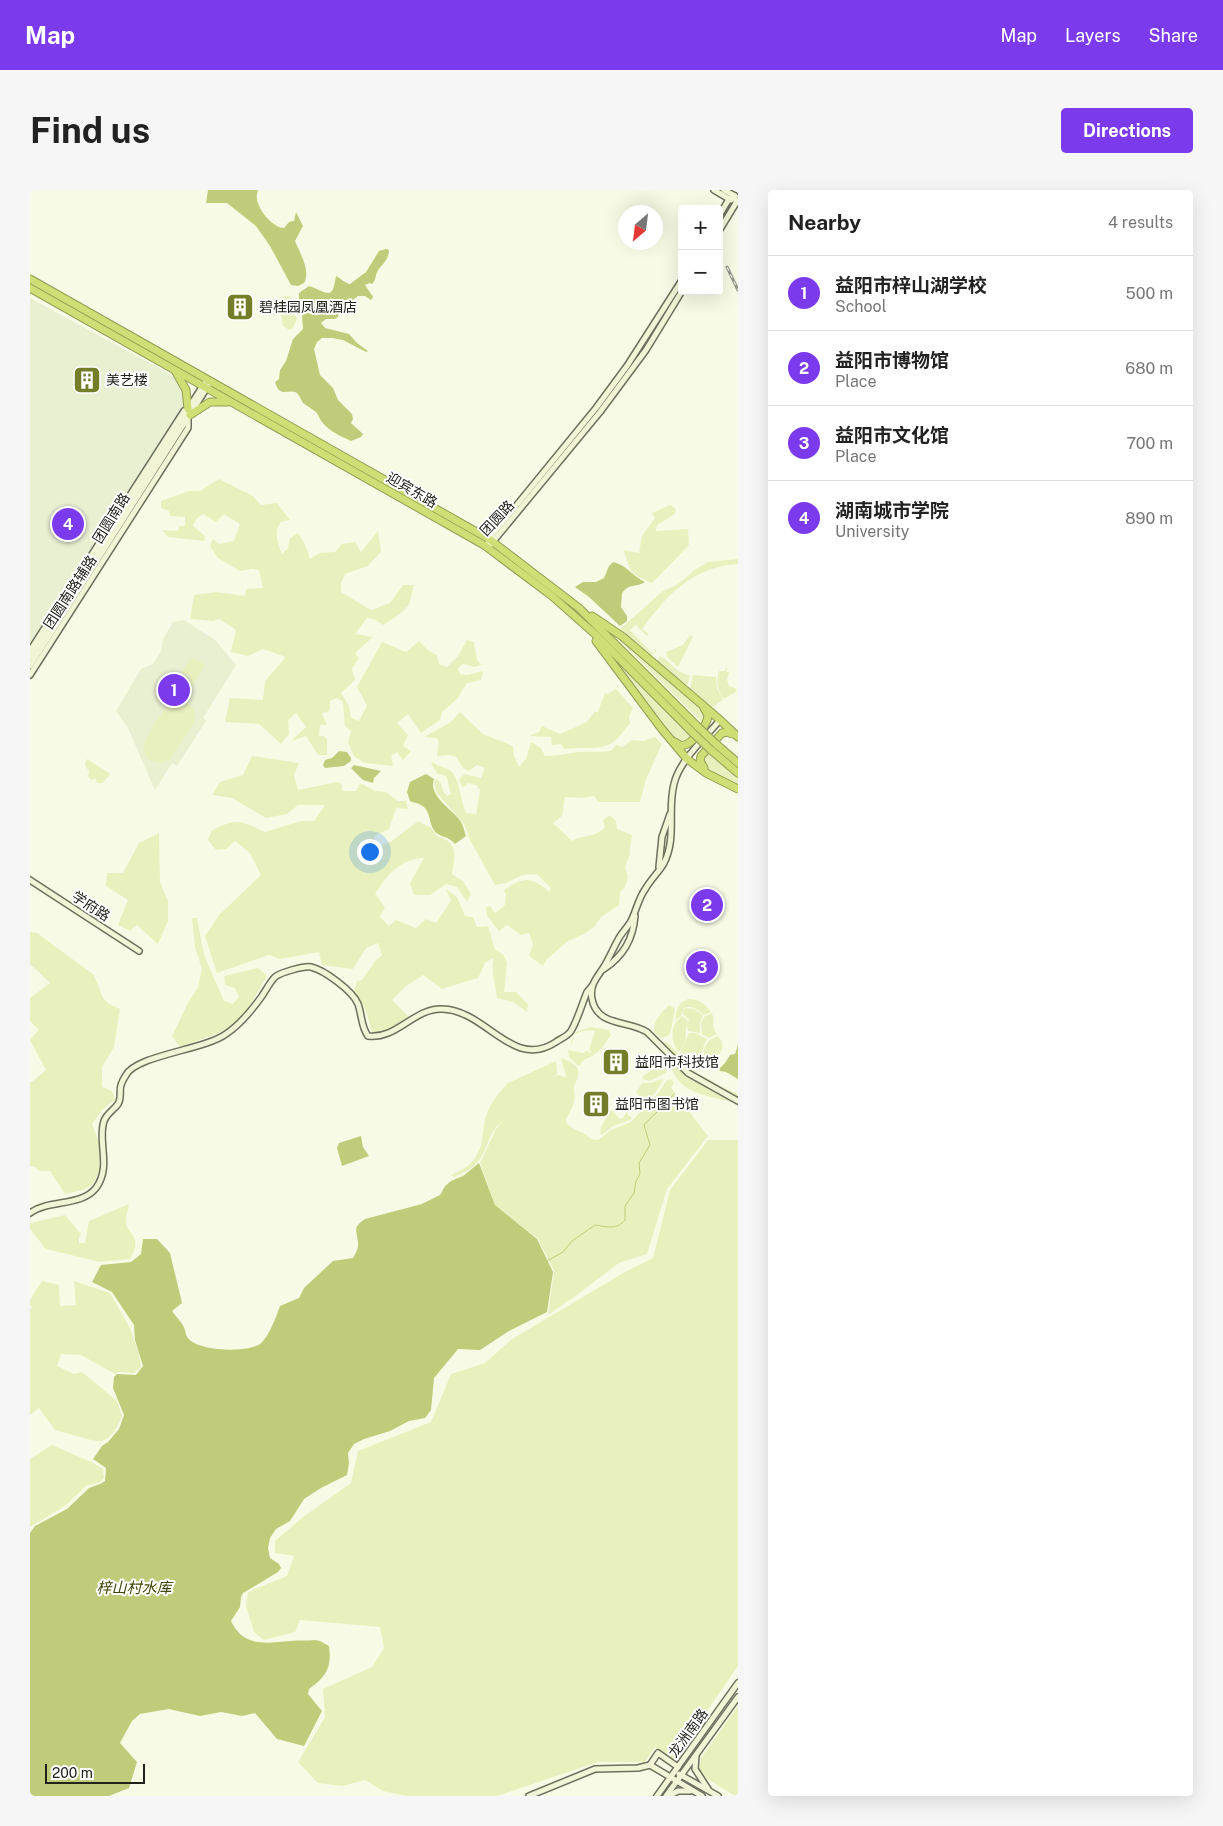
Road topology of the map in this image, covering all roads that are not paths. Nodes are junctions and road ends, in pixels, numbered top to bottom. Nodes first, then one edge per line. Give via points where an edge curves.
1 (714, 190) edge
2 (724, 190) edge
3 (729, 199) junction
4 (737, 200) edge
5 (723, 209) edge
6 (723, 224) edge
7 (30, 279) edge
8 (678, 286) edge
9 (30, 288) edge
10 (680, 295) edge
11 (175, 370) junction
12 (207, 384) junction
13 (234, 403) junction
14 (189, 413) junction
15 (491, 540) junction
16 (487, 547) junction
17 (579, 608) junction
18 (582, 623) junction
19 (30, 651) edge
20 (30, 658) edge
21 (30, 666) edge
22 (30, 675) edge
23 (694, 697) junction
24 (720, 720) junction
25 (661, 728) junction
26 (738, 738) edge
27 (713, 747) junction
28 (687, 759) junction
29 (738, 764) edge
30 (738, 773) edge
31 (722, 781) junction
32 (738, 789) edge
33 (672, 802) junction
34 (656, 874) junction
35 (30, 880) edge
36 (635, 911) junction
37 (139, 950) dead end
38 (600, 972) junction
39 (592, 986) junction
40 (594, 1006) junction
41 (580, 1007) junction
42 (738, 1101) edge
43 (30, 1213) edge
44 (738, 1683) edge
45 (738, 1697) edge
46 (698, 1752) junction
47 (650, 1764) junction
48 (677, 1769) junction
49 (681, 1775) junction
50 (670, 1778) junction
51 (676, 1782) junction
52 (693, 1791) junction
53 (710, 1791) junction
54 (529, 1796) edge
55 (657, 1796) edge
56 (668, 1796) edge
57 (702, 1796) edge
58 (718, 1796) edge

1 - 3 street
2 - 4 street
3 - 4 street
3 - 5 street
4 - 6 street
7 - 12 highway, 迎宾东路
8 - 15 street, 团圆路 via 627,366
9 - 11 highway, 迎宾东路
10 - 15 street, 团圆路 via 646,350 600,412
11 - 12 highway, 迎宾东路
11 - 14 highway via 186,390
12 - 13 highway, 迎宾东路
12 - 14 street, 团圆南路
12 - 15 highway, 迎宾东路
13 - 14 highway via 210,402
13 - 16 highway, 迎宾东路
14 - 19 street, 团圆南路辅路 via 183,411
14 - 20 street, 团圆南路
14 - 21 street, 团圆南路
14 - 22 street, 团圆南路辅路 via 188,428
15 - 16 street, 团圆路
15 - 17 highway, 迎宾东路
16 - 18 highway, 迎宾东路
17 - 23 highway via 623,637
17 - 27 highway, 迎宾东路, bridge via 698,727
18 - 25 highway
18 - 27 highway, 迎宾东路, bridge via 693,733
23 - 24 highway
23 - 25 highway via 707,712 708,721 687,745 678,745
24 - 26 highway
24 - 28 street
25 - 28 highway
26 - 31 highway via 722,732 700,759 702,767
27 - 29 highway, 迎宾东路
27 - 30 highway, 迎宾东路
28 - 31 highway
28 - 33 street via 674,782
31 - 32 highway
33 - 34 street
33 - 34 street via 670,844 664,864
34 - 36 street via 645,888
35 - 37 street, 学府路
36 - 38 street
36 - 38 street via 631,938 624,952
38 - 39 street
39 - 40 street
39 - 41 street
40 - 41 street
40 - 42 street via 606,1019 647,1032 688,1073
41 - 43 street via 570,1033 537,1050 513,1046 478,1021 455,1011 440,1009 423,1013 397,1030 375,1037 364,1031 358,1003 352,994 322,971 309,967 282,973 274,977 249,1014 225,1036 181,1052 155,1057 130,1069 120,1086 118,1104 104,1121 102,1176 96,1188 85,1198 37,1208
44 - 48 street, 龙洲南路
45 - 46 street, 龙洲南路
46 - 49 street, 龙洲南路
46 - 53 street via 695,1769
47 - 48 street via 658,1753
47 - 50 street
47 - 54 street via 638,1768 595,1769
48 - 49 street
48 - 50 street, 龙洲南路
49 - 51 street, 龙洲南路
49 - 53 street
50 - 51 street
50 - 55 street, 龙洲南路
51 - 52 street
51 - 56 street, 龙洲南路
52 - 56 street via 678,1791
52 - 57 street
53 - 58 street

